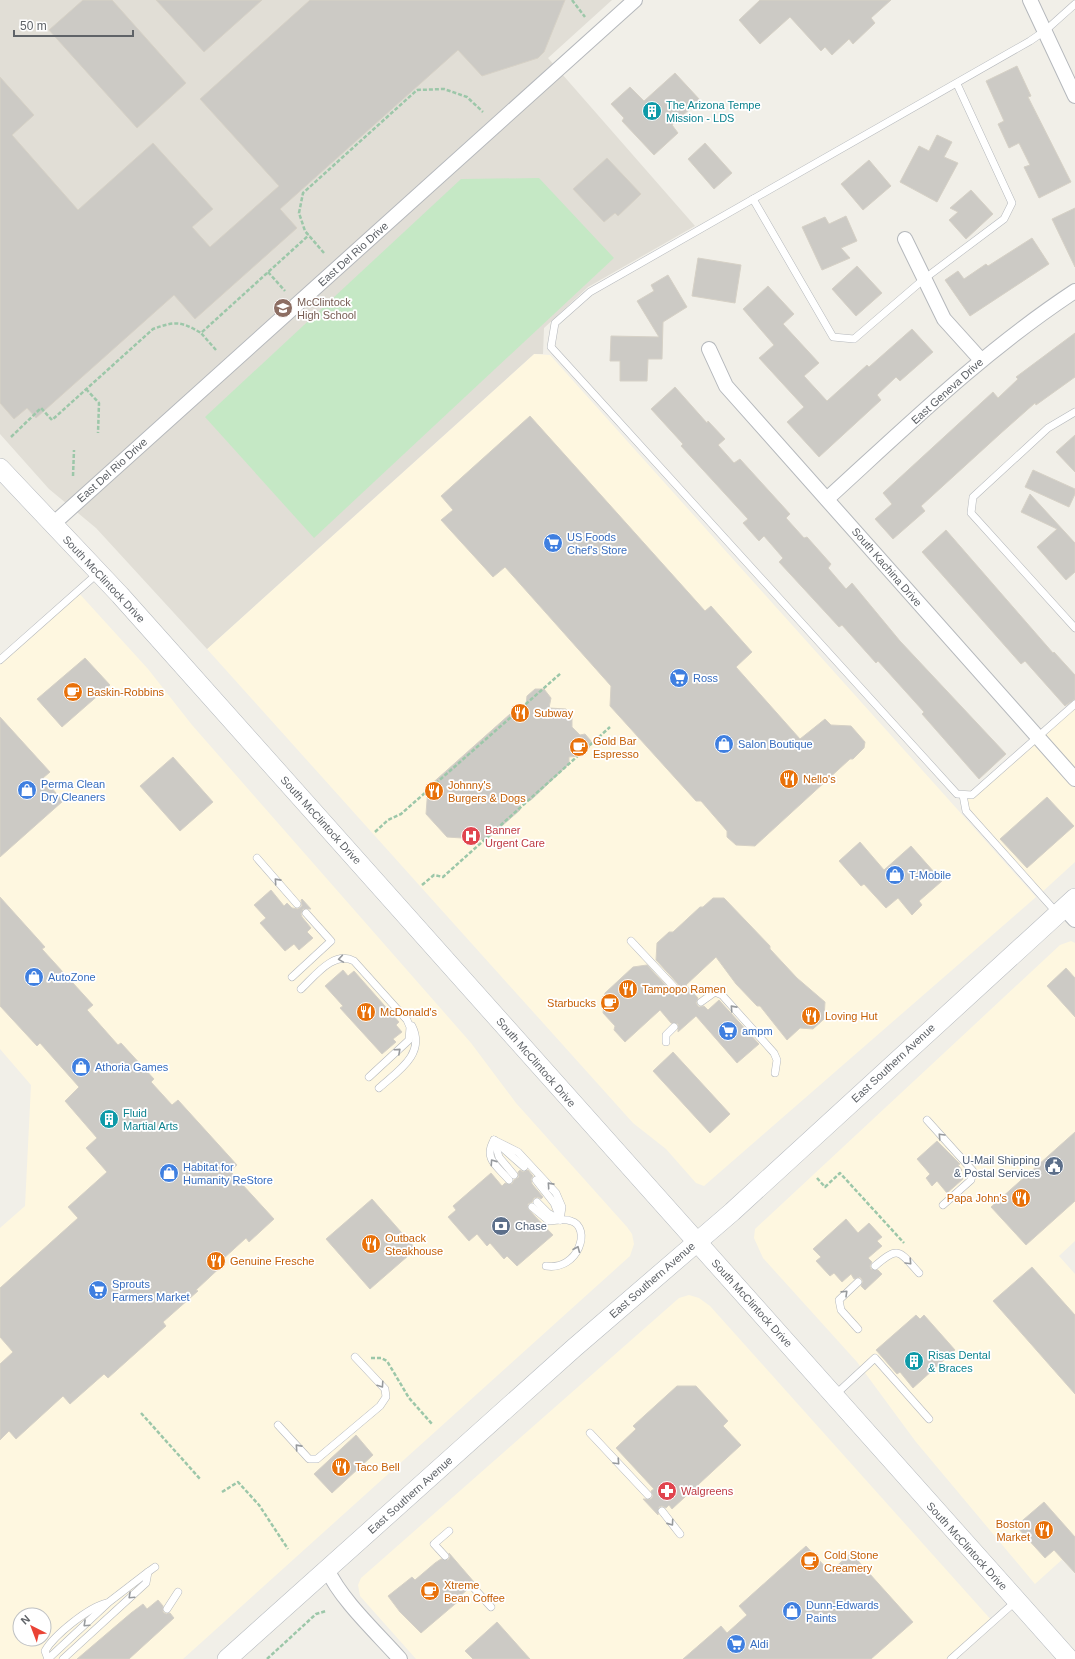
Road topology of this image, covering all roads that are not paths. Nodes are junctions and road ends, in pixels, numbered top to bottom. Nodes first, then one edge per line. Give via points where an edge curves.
1 (635, 0) edge
2 (1030, 0) edge
3 (1075, 4) edge
4 (1046, 30) junction
5 (957, 84) junction
6 (1075, 96) edge
7 (753, 199) junction
8 (905, 238) dead end
9 (924, 279) junction
10 (1075, 292) edge
11 (709, 349) dead end
12 (981, 360) junction
13 (1075, 412) edge
14 (0, 468) edge
15 (827, 499) junction
16 (53, 524) junction
17 (99, 572) junction
18 (1075, 628) edge
19 (0, 660) edge
20 (1075, 704) edge
21 (1038, 738) junction
22 (1075, 779) edge
23 (963, 795) junction
24 (257, 858) dead end
25 (297, 904) dead end
26 (1068, 910) edge
27 (306, 913) dead end
28 (631, 941) dead end
29 (292, 977) dead end
30 (674, 987) dead end
31 (301, 989) dead end
32 (701, 1002) dead end
33 (407, 1020) junction
34 (674, 1027) dead end
35 (666, 1042) dead end
36 (775, 1073) dead end
37 (369, 1077) dead end
38 (379, 1088) dead end
39 (927, 1120) dead end
40 (494, 1140) junction
41 (524, 1167) dead end
42 (511, 1178) dead end
43 (536, 1180) dead end
44 (535, 1204) dead end
45 (943, 1205) dead end
46 (560, 1220) junction
47 (697, 1241) junction
48 (546, 1266) dead end
49 (875, 1266) dead end
50 (919, 1273) dead end
51 (858, 1282) dead end
52 (858, 1329) dead end
53 (355, 1357) dead end
54 (834, 1396) junction
55 (929, 1419) dead end
56 (278, 1425) dead end
57 (590, 1433) dead end
58 (648, 1495) dead end
59 (662, 1511) dead end
60 (449, 1531) dead end
61 (680, 1534) dead end
62 (445, 1556) dead end
63 (155, 1567) dead end
64 (327, 1569) junction
65 (148, 1572) junction
66 (472, 1586) dead end
67 (178, 1592) dead end
68 (1016, 1601) junction
69 (491, 1607) dead end
70 (167, 1610) dead end
71 (48, 1659) edge
72 (63, 1659) edge
73 (227, 1659) edge
74 (400, 1659) edge
75 (951, 1659) edge
76 (1069, 1659) edge

1 - 16 street, East Del Rio Drive
2 - 4 street
3 - 4 lane
4 - 5 lane
4 - 6 street
5 - 7 lane
5 - 9 lane via 1012,202 1004,219
7 - 9 lane via 833,337 854,339
7 - 23 lane via 590,292 555,323 552,347 957,794
8 - 9 street
9 - 12 street via 944,319
10 - 12 street, East Geneva Drive via 1038,316
11 - 15 street, South Kachina Drive via 726,386
12 - 15 street, East Geneva Drive
13 - 18 lane via 1048,428 973,497 971,513
14 - 16 main road, South McClintock Drive
15 - 21 street, South Kachina Drive
16 - 17 main road, South McClintock Drive
17 - 19 lane
17 - 47 main road, South McClintock Drive
20 - 21 lane
21 - 22 street, South Kachina Drive
21 - 23 lane via 972,795
23 - 26 lane via 966,811
25 -> 24 lane
26 - 47 main road, East Southern Avenue
27 - 29 lane via 331,941
28 - 30 lane
33 -> 31 lane via 349,958 336,959
36 -> 32 lane via 777,1060 774,1053 722,995 715,992
37 -> 33 lane via 408,1040 410,1027
33 - 38 lane via 413,1027 417,1040 415,1051
34 - 35 lane via 666,1035
45 -> 39 lane via 971,1180 973,1172
40 - 41 lane
42 -> 40 lane via 490,1157 490,1148
46 -> 40 lane via 562,1207 556,1193 524,1157
43 - 46 lane via 554,1203
44 - 46 lane via 545,1220
48 -> 46 lane via 567,1263 580,1246 581,1232 578,1226 573,1221
47 - 54 main road, South McClintock Drive
47 - 64 main road, East Southern Avenue
49 -> 50 lane via 889,1254 898,1253
52 -> 51 lane via 841,1310 839,1300
53 -> 56 lane via 385,1389 386,1397 380,1406 317,1459 309,1459
54 - 55 lane via 875,1358
54 - 68 main road, South McClintock Drive
57 -> 58 lane
59 -> 61 lane
60 - 62 lane via 434,1544
63 - 65 lane
64 - 73 main road, East Southern Avenue
64 - 74 street via 346,1598
65 -> 71 lane via 109,1602
65 -> 72 lane via 146,1583
66 - 69 lane
67 - 70 lane
68 - 75 lane
68 - 76 main road, South McClintock Drive

